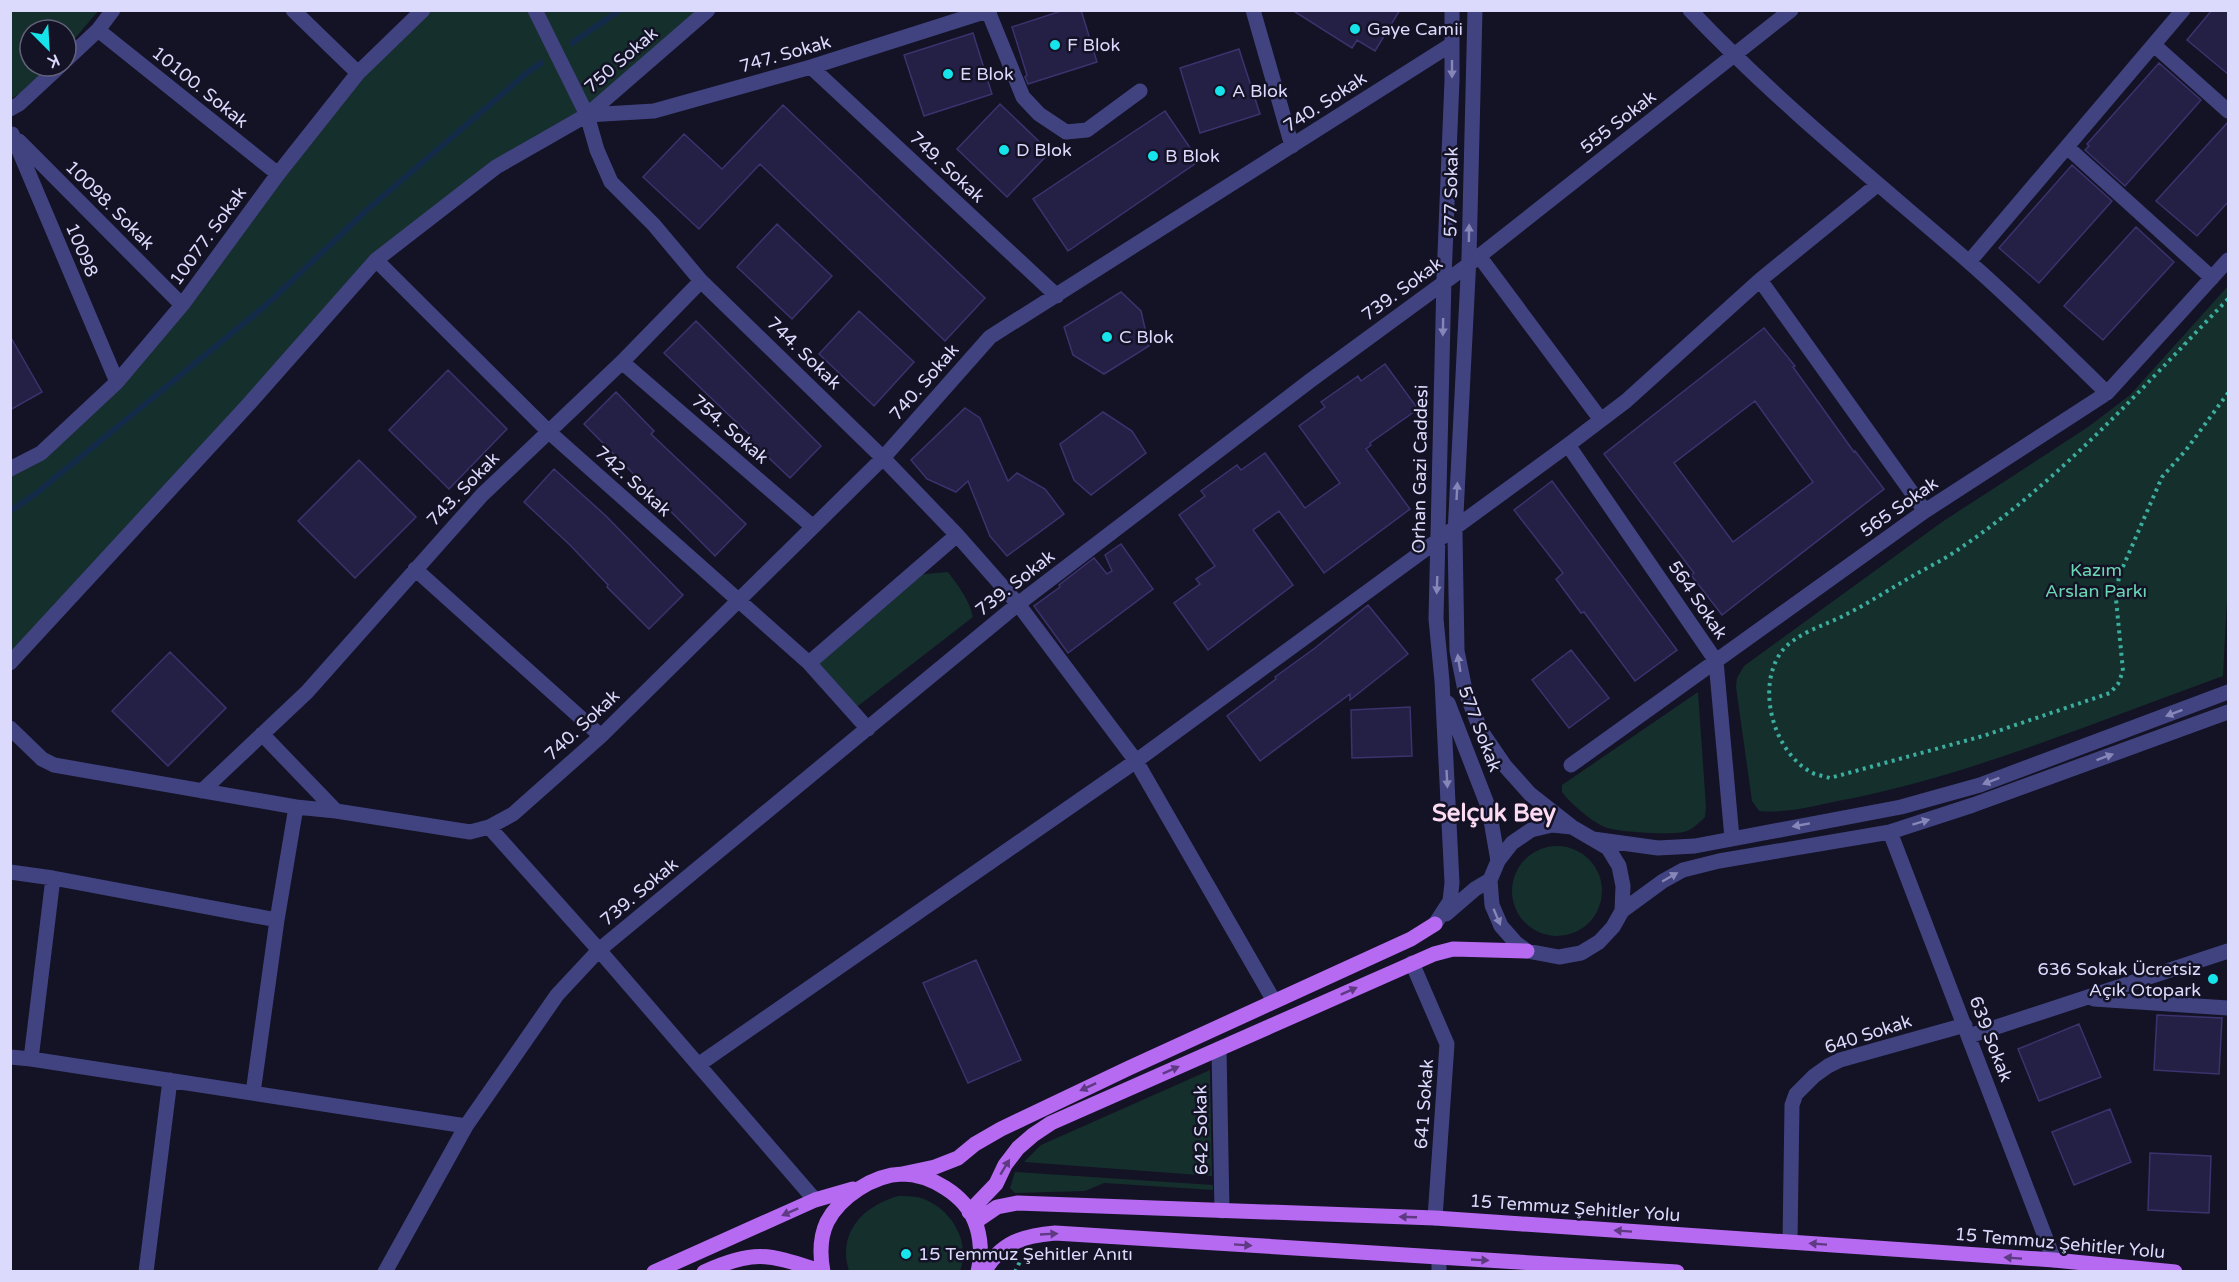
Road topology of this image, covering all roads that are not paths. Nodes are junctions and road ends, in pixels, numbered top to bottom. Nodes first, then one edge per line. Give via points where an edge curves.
1 (113, 10) edge
2 (293, 10) edge
3 (423, 10) edge
4 (535, 10) edge
5 (708, 10) edge
6 (1253, 10) edge
7 (1452, 10) edge
8 (1474, 10) edge
9 (1690, 10) edge
10 (1791, 10) edge
11 (2183, 10) edge
12 (989, 11) edge
13 (98, 30) junction
14 (1452, 44) junction
15 (2154, 45) junction
16 (78, 49) edge
17 (1733, 56) junction
18 (811, 67) junction
19 (358, 73) junction
20 (47, 78) edge
21 (1140, 92) dead end
22 (10, 109) edge
23 (2229, 111) edge
24 (587, 115) junction
25 (11, 133) edge
26 (1292, 146) junction
27 (2067, 147) junction
28 (278, 174) junction
29 (1877, 185) junction
30 (376, 260) junction
31 (1474, 260) junction
32 (2229, 260) edge
33 (1969, 262) junction
34 (2212, 278) junction
35 (1760, 280) junction
36 (701, 281) junction
37 (1444, 282) junction
38 (1057, 296) junction
39 (182, 305) junction
40 (622, 362) junction
41 (117, 382) junction
42 (2107, 393) junction
43 (1601, 420) junction
44 (549, 432) junction
45 (1568, 445) junction
46 (883, 458) junction
47 (13, 462) edge
48 (1925, 511) junction
49 (812, 526) junction
50 (1455, 528) junction
51 (957, 535) junction
52 (1438, 540) junction
53 (415, 569) junction
54 (737, 600) junction
55 (1018, 604) junction
56 (1716, 661) junction
57 (10, 663) edge
58 (809, 663) junction
59 (1442, 681) junction
60 (2229, 692) edge
61 (2229, 712) edge
62 (10, 728) edge
63 (868, 729) junction
64 (262, 734) junction
65 (601, 736) junction
66 (1136, 761) junction
67 (1571, 765) dead end
68 (202, 791) junction
69 (296, 807) junction
70 (336, 811) junction
71 (489, 827) junction
72 (1572, 827) junction
73 (1890, 832) junction
74 (1732, 838) junction
75 (1593, 839) junction
76 (1498, 861) junction
77 (10, 872) edge
78 (53, 878) junction
79 (1490, 880) junction
80 (1622, 911) junction
81 (277, 920) junction
82 (1435, 924) junction
83 (599, 950) junction
84 (1527, 951) junction
85 (2229, 951) edge
86 (1412, 963) junction
87 (2084, 998) junction
88 (1274, 1001) junction
89 (2229, 1008) edge
90 (1967, 1030) junction
91 (1219, 1049) junction
92 (10, 1057) edge
93 (32, 1059) junction
94 (698, 1065) junction
95 (170, 1080) junction
96 (253, 1093) junction
97 (466, 1126) junction
98 (902, 1174) junction
99 (864, 1185) junction
100 (815, 1200) junction
101 (1222, 1210) junction
102 (972, 1217) junction
103 (1435, 1218) junction
104 (1790, 1242) junction
105 (2054, 1260) junction
106 (1439, 1264) edge
107 (146, 1272) edge
108 (385, 1272) edge
109 (654, 1272) edge
110 (704, 1272) edge
111 (823, 1272) edge
112 (978, 1272) edge
113 (984, 1272) edge
114 (1677, 1272) edge
115 (2175, 1272) edge

1 - 13 street
2 - 19 street
3 - 19 street, 10077. Sokak
4 - 24 street, 744. Sokak
5 - 24 street, 750 Sokak
6 - 26 street
7 - 14 street, Orhan Gazi Caddesi
31 -> 8 street, 577 Sokak
9 - 17 street
10 - 17 street, 555 Sokak
11 - 15 street
12 - 18 street, 747. Sokak
12 - 21 street via 1023,97 1039,114 1066,132 1087,130
13 - 16 street
13 - 28 street, 10100. Sokak
14 - 26 street, 740. Sokak
14 -> 37 street, Orhan Gazi Caddesi
15 - 23 street
15 - 27 street
17 - 29 street
17 - 31 street, 555 Sokak
18 - 24 street, 747. Sokak via 654,111
18 - 38 street, 749. Sokak
19 - 28 street, 10077. Sokak
20 - 22 street
24 - 30 street, 750 Sokak via 496,167
24 - 36 street, 744. Sokak via 612,182
25 - 39 street, 10098. Sokak
25 - 41 street, 10098
26 - 38 street, 740. Sokak
27 - 33 street
27 - 34 street
28 - 39 street, 10077. Sokak
29 - 33 street
29 - 35 street
30 - 44 street, 742. Sokak
30 - 57 street, 750 Sokak
31 - 37 street, 739. Sokak
31 - 43 street
50 -> 31 street, 577 Sokak
32 - 34 street, 565 Sokak
33 - 42 street
34 - 42 street, 565 Sokak
35 - 43 street
35 - 48 street
36 - 40 street, 743. Sokak
36 - 46 street, 744. Sokak
37 -> 52 street, Orhan Gazi Caddesi
37 - 55 street, 739. Sokak
38 - 46 street, 740. Sokak via 990,337
39 - 41 street, 10077. Sokak
40 - 44 street, 743. Sokak
40 - 49 street, 754. Sokak
41 - 47 street, 10077. Sokak via 40,453
42 - 48 street, 565 Sokak
43 - 45 street
44 - 53 street, 743. Sokak via 482,495
44 - 54 street, 742. Sokak
45 - 50 street
45 - 56 street, 564 Sokak
46 - 49 street, 740. Sokak
46 - 51 street, 744. Sokak
48 - 56 street, 565 Sokak
49 - 54 street, 740. Sokak
50 - 52 street
72 -> 50 street, 577 Sokak via 1530,794 1481,731 1460,674 1457,651
51 - 55 street, 744. Sokak
51 - 58 street
52 -> 59 street, Orhan Gazi Caddesi via 1436,619
52 - 66 street
53 - 64 street, 743. Sokak via 307,692
53 - 65 street
54 - 58 street, 742. Sokak
54 - 65 street, 740. Sokak
55 - 63 street, 739. Sokak
55 - 66 street, 744. Sokak
56 - 67 street, 565 Sokak
56 - 74 street, 564 Sokak
58 - 63 street, 742. Sokak
59 - 76 street, 577 Sokak via 1489,809
59 -> 82 street, Orhan Gazi Caddesi via 1452,884 1450,901
60 -> 74 street via 1980,785 1901,807
73 -> 61 street
62 - 68 street via 42,759 54,765
63 - 83 street, 739. Sokak
64 - 68 street, 743. Sokak
64 - 70 street
65 - 71 street, 740. Sokak via 513,814
66 - 88 street, 744. Sokak
66 - 94 street
68 - 69 street
69 - 70 street
69 - 81 street
70 - 71 street via 470,831
71 - 83 street
72 - 75 street
72 - 76 street via 1551,825 1531,830 1512,843
80 -> 73 street via 1683,870
73 - 90 street, 639 Sokak
74 - 75 street via 1658,848
75 - 80 street via 1608,848 1619,866
76 - 79 street
77 - 78 street
78 - 81 street
78 - 93 street
79 - 82 street
79 -> 84 street via 1492,905 1501,926
80 - 84 street via 1599,942 1581,953 1558,957
81 - 96 street
82 - 88 main road via 1411,939
83 - 94 street
83 - 97 street, 739. Sokak via 557,994
84 - 86 main road via 1453,949
85 - 87 street, 640 Sokak
91 -> 86 main road
86 - 103 street, 641 Sokak via 1447,1044
87 - 89 street
87 - 90 street, 640 Sokak
88 -> 98 main road via 1000,1129 958,1158
90 - 104 street, 640 Sokak via 1840,1060 1814,1076 1796,1094 1792,1105
90 - 105 street, 639 Sokak
91 - 101 street, 642 Sokak
102 -> 91 main road via 1012,1157 1033,1135 1051,1123
92 - 93 street
93 - 95 street
94 - 100 street
95 - 96 street
95 - 107 street
96 - 97 street
97 - 108 street, 739. Sokak
98 - 99 main road
98 - 102 main road via 933,1181 959,1199
99 - 100 main road
99 - 111 main road via 843,1201 826,1223 820,1254
100 -> 109 main road
101 - 102 main road, 15 Temmuz Şehitler Yolu via 1017,1203
103 -> 101 main road, 15 Temmuz Şehitler Yolu
102 - 112 main road via 982,1256
104 -> 103 main road, 15 Temmuz Şehitler Yolu
105 -> 104 main road, 15 Temmuz Şehitler Yolu
105 - 115 main road, 15 Temmuz Şehitler Yolu
113 -> 106 main road via 1002,1248 1032,1235 1055,1233
106 -> 114 main road
110 - 111 main road via 760,1255

